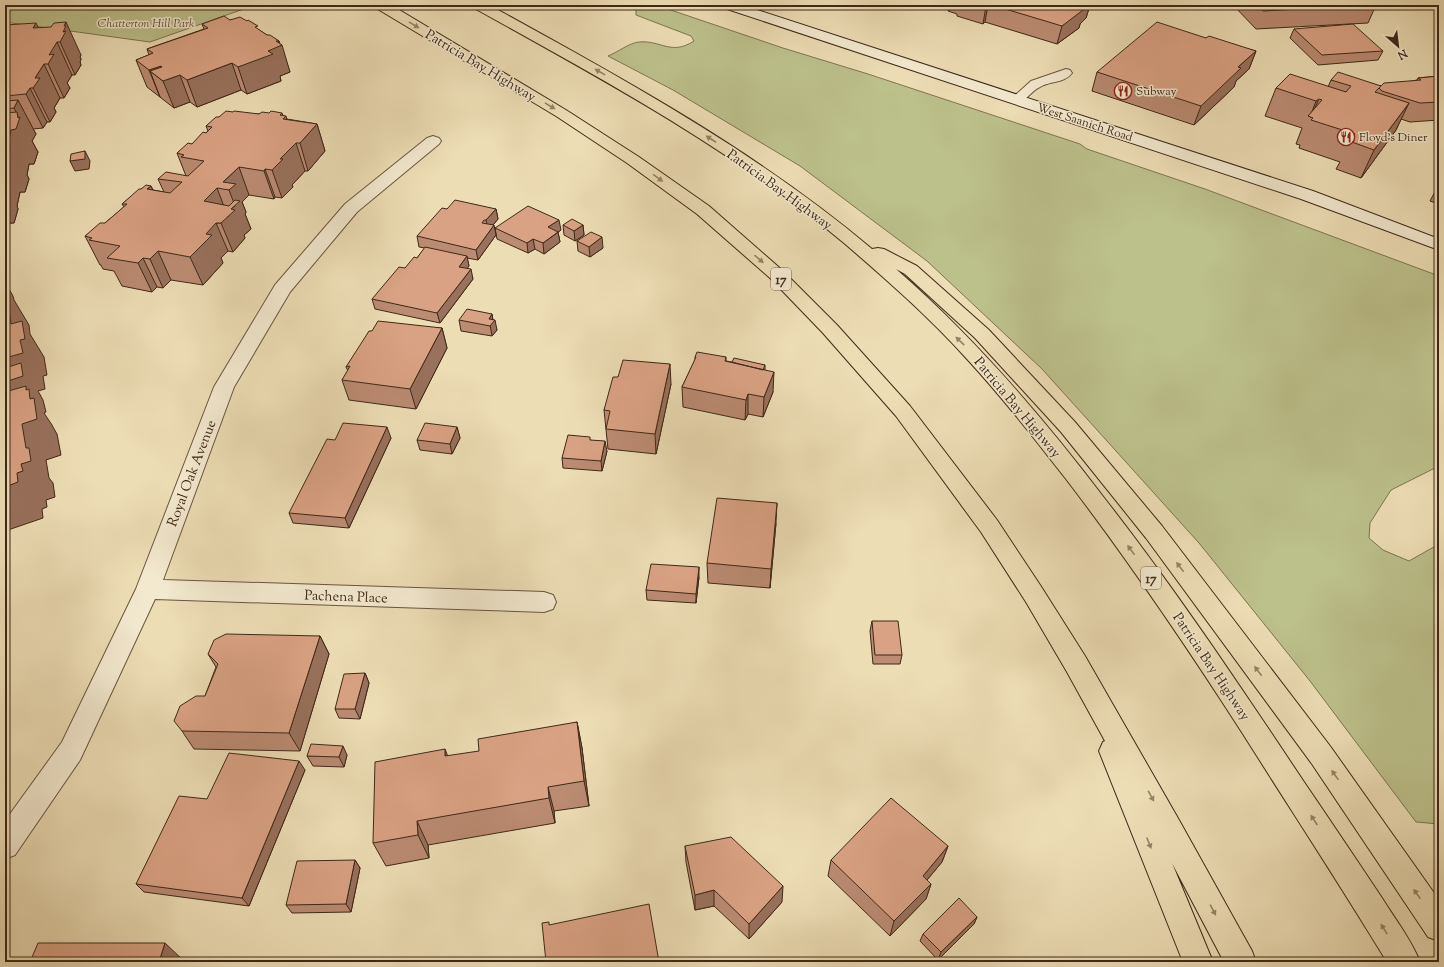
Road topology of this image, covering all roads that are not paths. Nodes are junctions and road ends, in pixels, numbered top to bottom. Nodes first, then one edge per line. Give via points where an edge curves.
1 (381, 5) edge
2 (479, 5) edge
3 (729, 5) edge
4 (1066, 73) dead end
5 (1017, 99) junction
6 (433, 141) dead end
7 (845, 236) junction
8 (1439, 244) edge
9 (148, 589) junction
10 (544, 602) dead end
11 (1076, 664) junction
12 (5, 845) edge
13 (1439, 926) edge
14 (1198, 962) edge
15 (1241, 962) edge
16 (1405, 962) edge

1 -> 11 highway, Patricia Bay Highway / 17 via 561,113 633,160 703,210 776,274 830,329 903,411 989,526
7 -> 2 highway, Patricia Bay Highway / 17 via 779,185 709,138 615,81
3 - 5 street, West Saanich Road
4 - 5 lane via 1035,84
5 - 8 street, West Saanich Road via 1307,195
6 - 9 street, Royal Oak Avenue via 351,208 282,289 224,387
13 -> 7 highway via 1316,749 1154,532 1068,427 982,334 911,270
16 -> 7 highway, Patricia Bay Highway / 17 via 1203,650 1098,505 1034,424 972,352 909,291
9 - 10 street, Pachena Place
9 - 12 street, Royal Oak Avenue via 71,751
11 -> 14 highway
11 -> 15 highway, Patricia Bay Highway / 17

